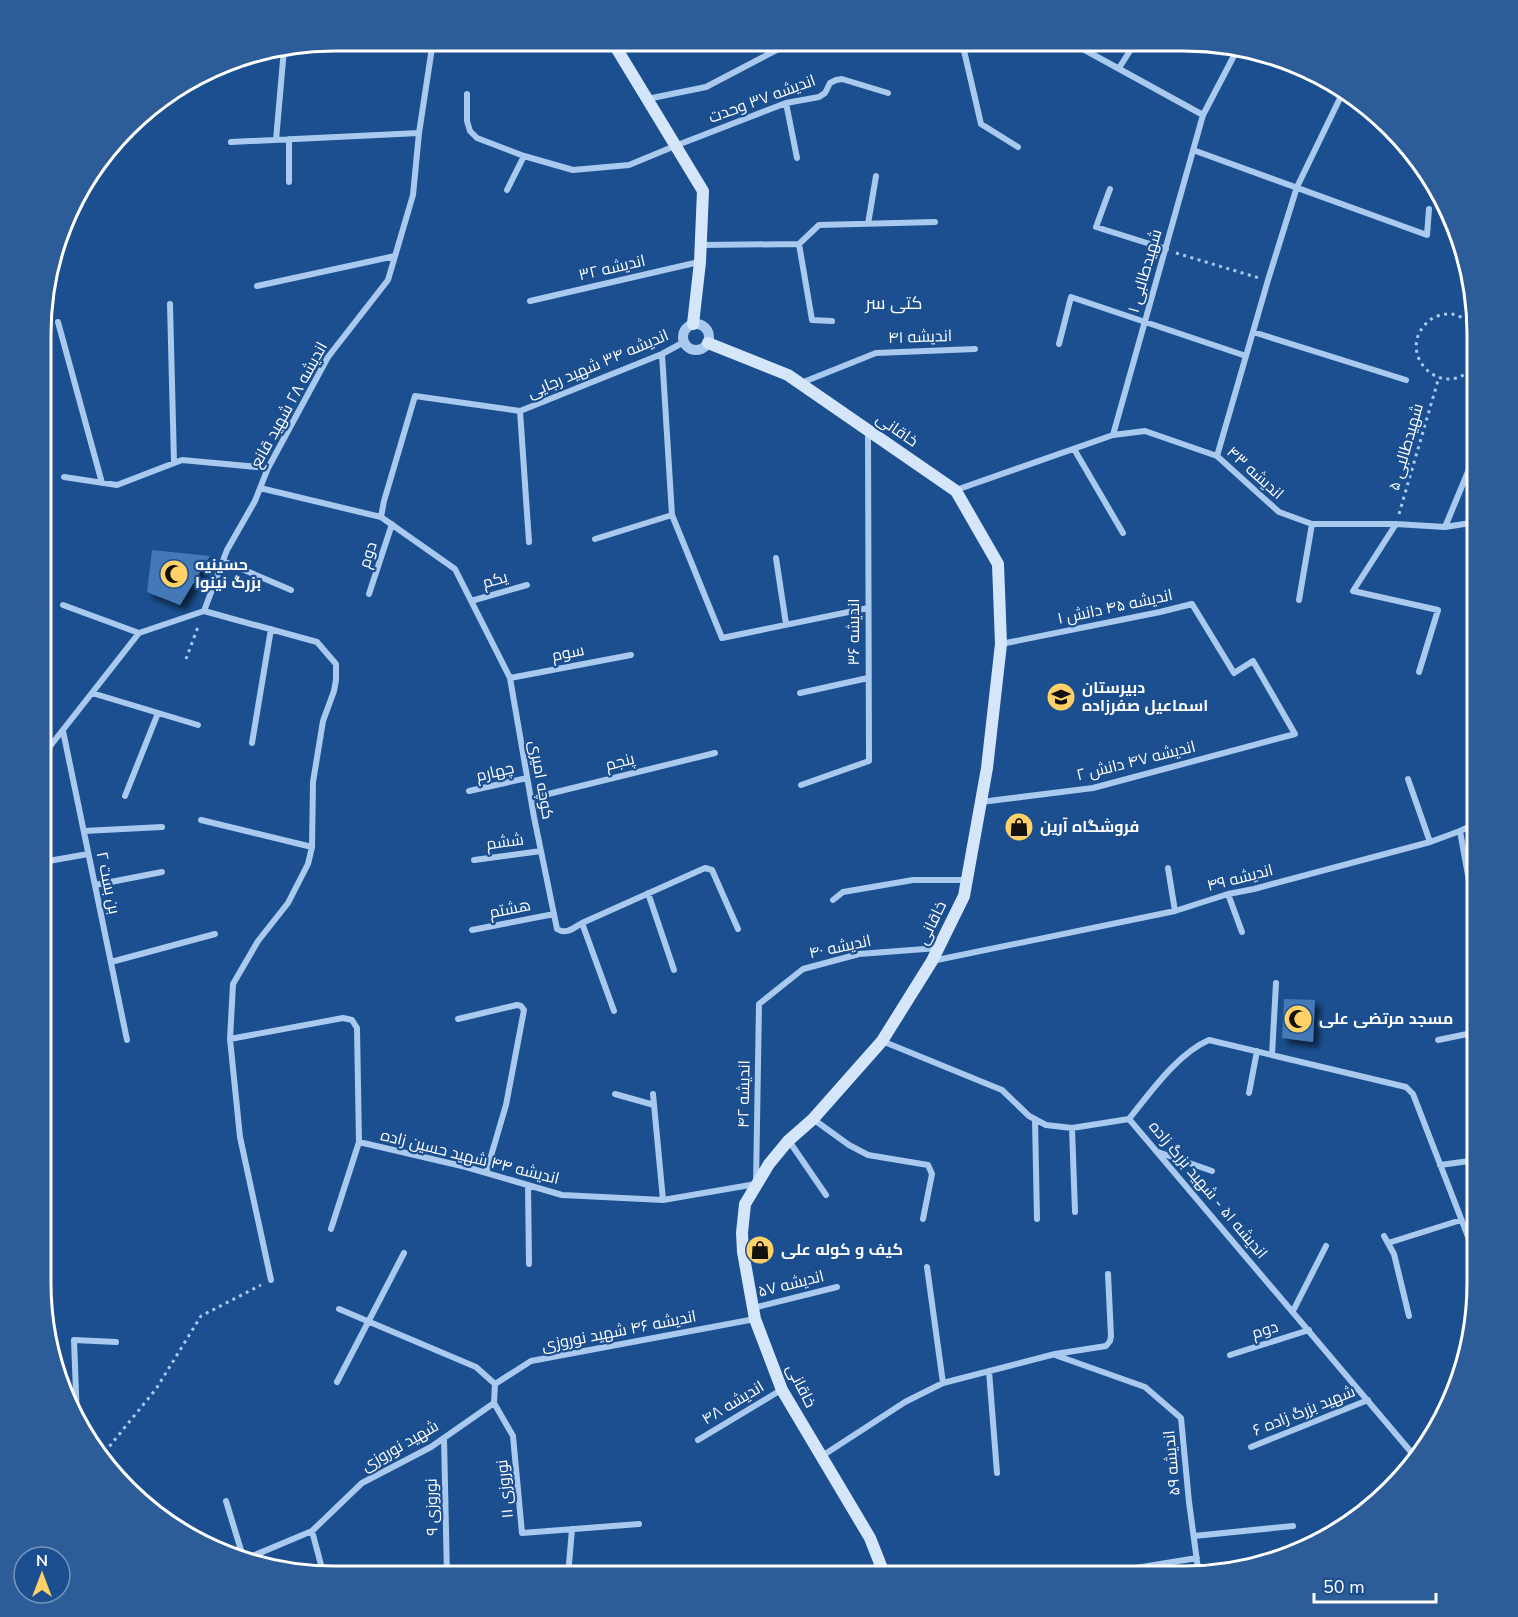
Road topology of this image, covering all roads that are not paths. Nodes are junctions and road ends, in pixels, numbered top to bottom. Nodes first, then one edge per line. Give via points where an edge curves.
1 (431, 51) edge
2 (618, 51) edge
3 (775, 51) edge
4 (964, 51) edge
5 (1087, 51) edge
6 (1130, 51) edge
7 (283, 55) edge
8 (1234, 55) edge
9 (1119, 68) junction
10 (888, 93) dead end
11 (467, 94) dead end
12 (647, 99) junction
13 (1341, 99) edge
14 (786, 103) junction
15 (1203, 115) junction
16 (418, 133) junction
17 (289, 139) junction
18 (276, 140) junction
19 (231, 142) dead end
20 (675, 146) junction
21 (1018, 147) dead end
22 (1193, 150) junction
23 (524, 156) junction
24 (797, 158) dead end
25 (876, 176) dead end
26 (289, 182) dead end
27 (1297, 188) junction
28 (1110, 189) dead end
29 (507, 190) dead end
30 (1429, 209) dead end
31 (935, 222) dead end
32 (868, 224) junction
33 (799, 244) junction
34 (700, 245) junction
35 (1166, 249) junction
36 (395, 256) junction
37 (700, 262) junction
38 (257, 286) dead end
39 (530, 301) dead end
40 (170, 304) dead end
41 (832, 321) dead end
42 (1145, 321) junction
43 (58, 322) dead end
44 (693, 324) junction
45 (1253, 332) junction
46 (684, 342) junction
47 (708, 343) junction
48 (1059, 345) dead end
49 (975, 349) dead end
50 (662, 354) junction
51 (1246, 356) junction
52 (1407, 380) dead end
53 (801, 383) junction
54 (520, 411) junction
55 (868, 430) junction
56 (1113, 435) junction
57 (1074, 449) junction
58 (1217, 456) junction
59 (174, 463) junction
60 (268, 468) junction
61 (1467, 474) edge
62 (64, 477) dead end
63 (102, 483) junction
64 (260, 488) junction
65 (956, 491) junction
66 (672, 515) junction
67 (381, 517) junction
68 (392, 524) junction
69 (1312, 524) junction
70 (1396, 524) junction
71 (1467, 524) edge
72 (1445, 527) junction
73 (1123, 532) dead end
74 (595, 539) dead end
75 (529, 542) dead end
76 (776, 558) dead end
77 (223, 561) junction
78 (527, 585) dead end
79 (291, 590) dead end
80 (369, 594) dead end
81 (1299, 600) dead end
82 (471, 601) junction
83 (63, 605) dead end
84 (868, 608) junction
85 (204, 611) junction
86 (786, 624) junction
87 (271, 629) junction
88 (139, 633) junction
89 (1001, 644) junction
90 (631, 655) dead end
91 (1419, 672) dead end
92 (510, 678) junction
93 (868, 678) junction
94 (92, 693) junction
95 (800, 693) dead end
96 (158, 713) junction
97 (198, 725) dead end
98 (63, 731) junction
99 (1295, 734) joint
100 (252, 743) dead end
101 (51, 746) edge
102 (715, 753) dead end
103 (527, 778) junction
104 (1408, 779) dead end
105 (801, 785) dead end
106 (469, 791) dead end
107 (125, 796) dead end
108 (532, 798) junction
109 (981, 802) junction
110 (201, 820) dead end
111 (162, 827) dead end
112 (1467, 828) edge
113 (84, 831) junction
114 (1460, 831) junction
115 (1430, 842) junction
116 (312, 847) junction
117 (541, 851) junction
118 (88, 854) junction
119 (474, 860) dead end
120 (51, 861) edge
121 (1168, 868) dead end
122 (1467, 870) edge
123 (162, 872) dead end
124 (967, 880) junction
125 (95, 885) junction
126 (648, 893) junction
127 (1228, 894) junction
128 (833, 900) dead end
129 (1175, 910) junction
130 (554, 914) junction
131 (582, 923) junction
132 (738, 929) dead end
133 (472, 930) dead end
134 (1242, 932) dead end
135 (215, 934) dead end
136 (939, 948) junction
137 (932, 961) junction
138 (111, 962) junction
139 (674, 970) dead end
140 (1276, 983) dead end
141 (759, 1004) joint
142 (614, 1011) dead end
143 (458, 1019) dead end
144 (1467, 1034) edge
145 (230, 1039) junction
146 (127, 1040) dead end
147 (882, 1041) junction
148 (1438, 1041) dead end
149 (1257, 1051) junction
150 (1272, 1054) junction
151 (615, 1094) dead end
152 (653, 1094) dead end
153 (1249, 1094) dead end
154 (654, 1105) junction
155 (813, 1119) junction
156 (1035, 1119) junction
157 (1130, 1119) junction
158 (1072, 1128) junction
159 (788, 1141) junction
160 (359, 1142) junction
161 (1158, 1152) junction
162 (1467, 1161) edge
163 (1440, 1165) junction
164 (1212, 1171) dead end
165 (486, 1173) junction
166 (756, 1184) junction
167 (528, 1185) junction
168 (826, 1194) dead end
169 (663, 1200) junction
170 (1075, 1212) dead end
171 (923, 1219) dead end
172 (1037, 1219) dead end
173 (1461, 1220) junction
174 (331, 1229) dead end
175 (1467, 1235) edge
176 (1384, 1236) dead end
177 (1388, 1243) junction
178 (1326, 1246) dead end
179 (404, 1253) dead end
180 (529, 1264) dead end
181 (927, 1267) dead end
182 (1108, 1274) dead end
183 (271, 1280) road end
184 (837, 1287) dead end
185 (339, 1309) dead end
186 (1293, 1311) junction
187 (753, 1313) junction
188 (1409, 1316) dead end
189 (370, 1322) junction
190 (1309, 1330) junction
191 (116, 1342) dead end
192 (1055, 1354) junction
193 (1230, 1355) dead end
194 (989, 1371) junction
195 (337, 1382) dead end
196 (943, 1383) junction
197 (495, 1384) junction
198 (782, 1390) junction
199 (76, 1399) edge
200 (1368, 1400) junction
201 (494, 1403) junction
202 (444, 1438) junction
203 (698, 1440) dead end
204 (1251, 1447) dead end
205 (1411, 1451) edge
206 (821, 1456) junction
207 (997, 1473) dead end
208 (226, 1502) dead end
209 (639, 1524) dead end
210 (1293, 1526) dead end
211 (572, 1529) junction
212 (312, 1532) junction
213 (1194, 1536) junction
214 (241, 1550) edge
215 (257, 1555) edge
216 (1197, 1558) junction
217 (321, 1565) edge
218 (1198, 1565) edge
219 (447, 1566) edge
220 (569, 1566) edge
221 (881, 1566) edge
222 (1144, 1566) edge

1 - 16 street, اندیشه ۲۸ شهید قانع
2 - 12 main road
3 - 12 street via 706,87
4 - 21 street via 981,124
5 - 9 street
6 - 9 street
7 - 18 street
8 - 15 street, شهیدطالبی ۱
9 - 15 street
10 - 14 street, اندیشه ۳۷ وحدت via 842,79 830,83 819,97
11 - 23 street, اندیشه ۳۷ وحدت via 470,131 477,138
12 - 20 main road
13 - 27 street
14 - 20 street, اندیشه ۳۷ وحدت
14 - 24 street
15 - 22 street, شهیدطالبی ۱
16 - 17 street
16 - 36 street, اندیشه ۲۸ شهید قانع via 413,195
17 - 18 street
17 - 26 street
18 - 19 street
20 - 23 street, اندیشه ۳۷ وحدت via 628,165 573,170
20 - 34 main road via 702,191
22 - 27 street
22 - 35 street, شهیدطالبی ۱
23 - 29 street
25 - 32 street
27 - 30 street via 1427,234
27 - 45 street
28 - 35 street via 1096,227
31 - 32 street
32 - 33 street via 819,225
33 - 34 street
33 - 41 street via 812,320
34 - 37 main road
35 - 42 street, شهیدطالبی ۱
36 - 38 street
36 - 60 street, اندیشه ۲۸ شهید قانع via 388,280 328,357
37 - 39 street, اندیشه ۳۲
37 - 44 main road
40 - 59 street
42 - 48 street via 1071,297
42 - 51 street
42 - 56 street, شهیدطالبی ۱
43 - 63 street
44 - 46 street via 683,334
44 - 47 street via 707,329
45 - 51 street
45 - 52 street
46 - 47 street via 695,350
46 - 50 street, اندیشه ۳۴ شهید رجایی
47 - 53 main road, خاقانی
49 - 53 street, اندیشه ۴۱ via 876,353
50 - 54 street, اندیشه ۳۴ شهید رجایی
50 - 66 street
51 - 58 street
53 - 55 main road, خاقانی
54 - 67 street, اندیشه ۳۴ شهید رجایی via 415,396
54 - 75 street
55 - 65 main road, خاقانی
55 - 84 street, اندیشه ۳۶
56 - 57 street, اندیشه ۴۳
56 - 58 street, اندیشه ۴۳ via 1145,431
57 - 65 street, اندیشه ۴۳
57 - 73 street
58 - 69 street, اندیشه ۴۳ via 1279,512
59 - 60 street via 182,460
59 - 63 street via 117,485
60 - 64 street, اندیشه ۲۸ شهید قانع
61 - 72 street
62 - 63 street
64 - 67 street
64 - 77 street, اندیشه ۲۸ شهید قانع
65 - 89 main road, خاقانی via 998,564
66 - 74 street
66 - 86 street via 722,638
67 - 68 street, کوچه امیری
68 - 80 street, دوم
68 - 82 street, کوچه امیری via 455,569
69 - 70 street, اندیشه ۴۳
69 - 81 street
70 - 72 street, اندیشه ۴۳
70 - 91 street via 1353,591 1438,610
71 - 72 street, اندیشه ۴۳
76 - 86 street
77 - 79 street
77 - 85 street, اندیشه ۲۸ شهید قانع
78 - 82 street, یکم
82 - 92 street, کوچه امیری
83 - 88 street
84 - 86 street
84 - 93 street, اندیشه ۳۶
85 - 87 street
85 - 88 street
87 - 100 street
87 - 116 street via 317,642 336,664 334,691 323,721 313,782
88 - 94 street
89 - 99 street, اندیشه ۴۵ دانش ۱ via 1192,604 1234,673 1253,661
89 - 109 main road, خاقانی
90 - 92 street, سوم
92 - 103 street, کوچه امیری
93 - 95 street
93 - 105 street, اندیشه ۳۶ via 869,761
94 - 96 street
94 - 98 street
96 - 97 street
96 - 107 street
98 - 101 street
98 - 113 street, بن بست ۲
99 - 109 street, اندیشه ۴۷ دانش ۲ via 1093,788
102 - 108 street, پنجم
103 - 106 street, چهارم
103 - 108 street, کوچه امیری
104 - 115 street
108 - 117 street, کوچه امیری
109 - 124 main road, خاقانی
110 - 116 street
111 - 113 street
112 - 114 street, اندیشه ۴۹
113 - 118 street, بن بست ۲
114 - 115 street, اندیشه ۴۹
114 - 122 street
115 - 127 street, اندیشه ۴۹
116 - 145 street via 308,864 288,903 258,941 233,984
117 - 119 street, ششم
117 - 130 street, کوچه امیری
118 - 120 street
118 - 125 street, بن بست ۲
121 - 129 street
123 - 125 street
124 - 128 street via 913,880 843,892
124 - 136 main road, خاقانی via 964,896
125 - 138 street, بن بست ۲
126 - 131 street
126 - 132 street via 709,868
126 - 139 street
127 - 129 street, اندیشه ۴۹
127 - 134 street
129 - 137 street, اندیشه ۴۹
130 - 131 street via 561,932
130 - 133 street, هشتم
131 - 142 street
135 - 138 street
136 - 137 main road, خاقانی
136 - 141 street, اندیشه ۴۰ via 859,954 803,969
137 - 147 main road, خاقانی
138 - 146 street, بن بست ۲
140 - 150 street
141 - 166 street, اندیشه ۴۲
143 - 165 street via 517,1005 524,1010 506,1105
144 - 148 street
145 - 160 street, اندیشه ۴۴ شهید حسین زاده via 343,1018 352,1020 357,1028
145 - 183 street via 240,1137
147 - 155 main road, خاقانی
147 - 156 street, اندیشه ۵۱ - شهید بزرگ زاده via 1002,1090
149 - 150 street
149 - 153 street
149 - 157 street via 1209,1040 1200,1044 1169,1071
150 - 163 street via 1406,1087 1413,1094
151 - 154 street
152 - 154 street
154 - 169 street
155 - 159 main road, خاقانی
155 - 171 street via 868,1155 928,1165 932,1174
156 - 158 street, اندیشه ۵۱ - شهید بزرگ زاده via 1046,1125
156 - 172 street
157 - 158 street, اندیشه ۵۱ - شهید بزرگ زاده
157 - 161 street, اندیشه ۵۱ - شهید بزرگ زاده
158 - 170 street
159 - 166 main road, خاقانی
159 - 168 street
160 - 165 street, اندیشه ۴۴ شهید حسین زاده
160 - 174 street
161 - 164 street
161 - 186 street, اندیشه ۵۱ - شهید بزرگ زاده
162 - 163 street
163 - 173 street
165 - 167 street, اندیشه ۴۴ شهید حسین زاده
166 - 169 street, اندیشه ۴۴ شهید حسین زاده
166 - 187 main road, خاقانی via 745,1204 742,1233
167 - 169 street, اندیشه ۴۴ شهید حسین زاده via 562,1194
167 - 180 street
173 - 175 street
173 - 177 street
176 - 177 street
177 - 188 street
178 - 186 street
179 - 189 street
181 - 196 street
182 - 192 street via 1110,1341 1106,1346
184 - 187 street, اندیشه ۵۷
185 - 189 street
186 - 190 street, اندیشه ۵۱ - شهید بزرگ زاده
187 - 197 street, اندیشه ۴۶ شهید نوروزی via 531,1361
187 - 198 main road, خاقانی
189 - 195 street
189 - 197 street via 476,1367
190 - 193 street, دوم
190 - 200 street, اندیشه ۵۱ - شهید بزرگ زاده
191 - 199 street via 74,1340
192 - 194 street
192 - 213 street, اندیشه ۵۹ via 1145,1387 1181,1418
194 - 196 street
194 - 207 street
196 - 206 street via 905,1402
197 - 201 street
198 - 203 street, اندیشه ۴۸
198 - 206 main road, خاقانی
200 - 204 street, شهید بزرگ زاده ۶
200 - 205 street, اندیشه ۵۱ - شهید بزرگ زاده
201 - 202 street, شهید نوروزی
201 - 211 street, نوروزی ۱۱ via 513,1436 522,1533
202 - 212 street, شهید نوروزی via 362,1483
202 - 219 street, نوروزی ۹
206 - 221 main road, خاقانی via 870,1538
208 - 214 street
209 - 211 street, نوروزی ۱۱
210 - 213 street
211 - 220 street
212 - 215 street, شهید نوروزی
212 - 217 street
213 - 216 street, اندیشه ۵۹
216 - 218 street, اندیشه ۵۹
216 - 222 street

